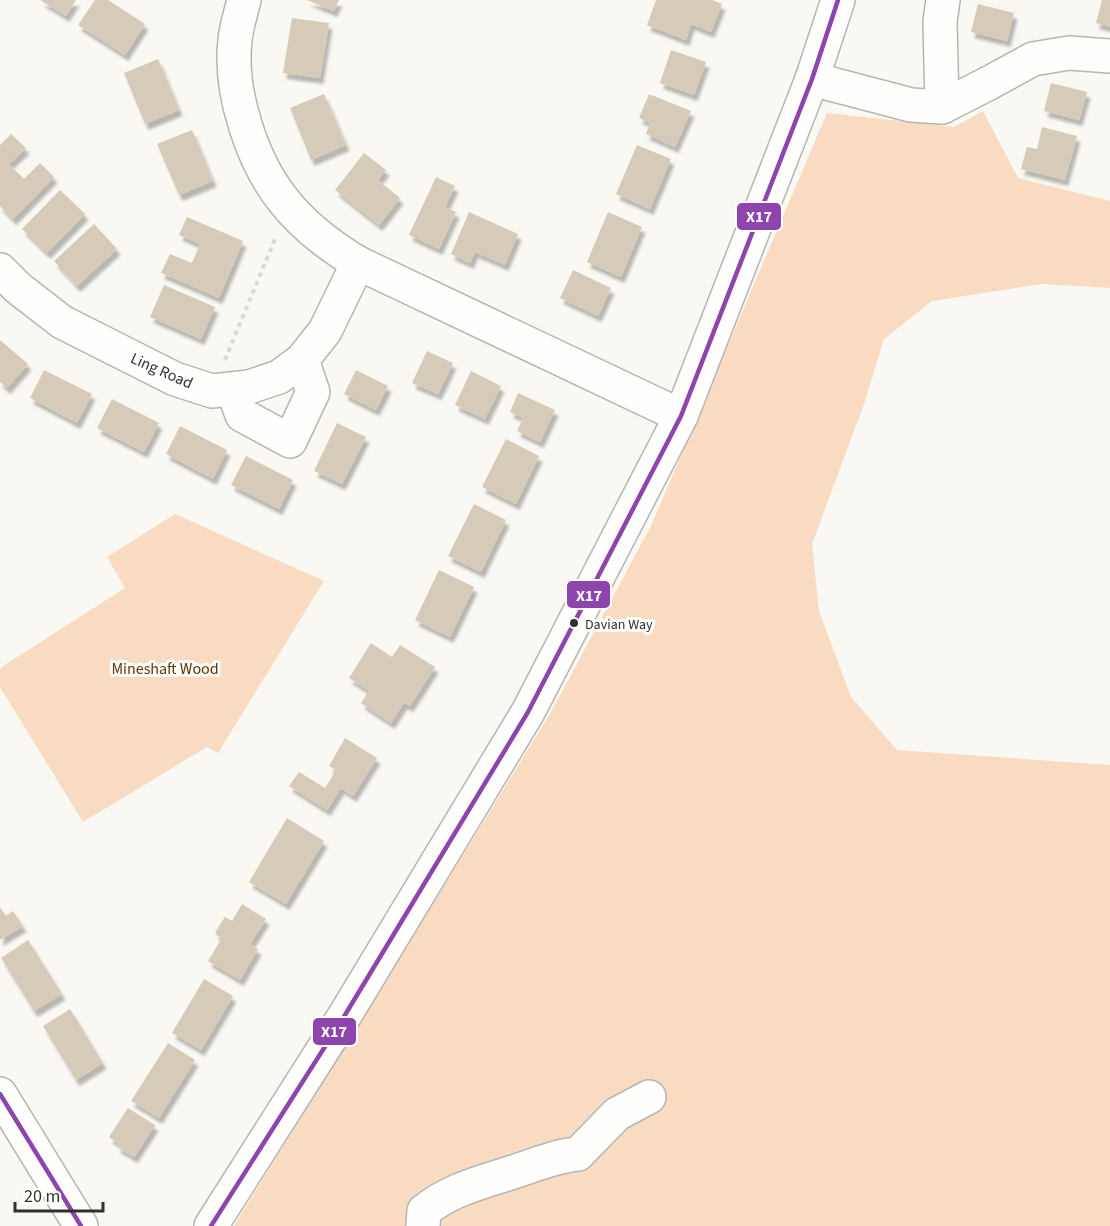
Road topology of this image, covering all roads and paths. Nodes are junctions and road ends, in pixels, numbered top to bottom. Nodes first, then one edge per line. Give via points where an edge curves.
1 (244, 0) edge
2 (838, 0) edge
3 (943, 0) edge
4 (1110, 56) edge
5 (812, 79) junction
6 (942, 107) junction
7 (289, 206) junction
8 (358, 263) junction
9 (0, 270) edge
10 (302, 360) junction
11 (223, 391) junction
12 (681, 416) junction
13 (0, 1094) edge
14 (649, 1097) dead end
15 (81, 1226) edge
16 (211, 1226) edge
17 (423, 1226) edge

1 - 7 street via 235,41 235,83 245,126 263,167
2 - 5 street
3 - 6 street
4 - 6 street via 1069,53 1033,59
5 - 6 street via 911,105
5 - 12 street
7 - 8 street via 310,230
7 - 11 path
8 - 10 street via 325,331
8 - 12 street
9 - 11 street, Ling Road via 62,322 175,379
10 - 11 street via 279,377
10 - 11 street via 313,392 290,441 242,415
12 - 16 street via 528,712 345,1015
13 - 15 street
14 - 17 street via 617,1114 578,1154 534,1164 446,1195 424,1211

